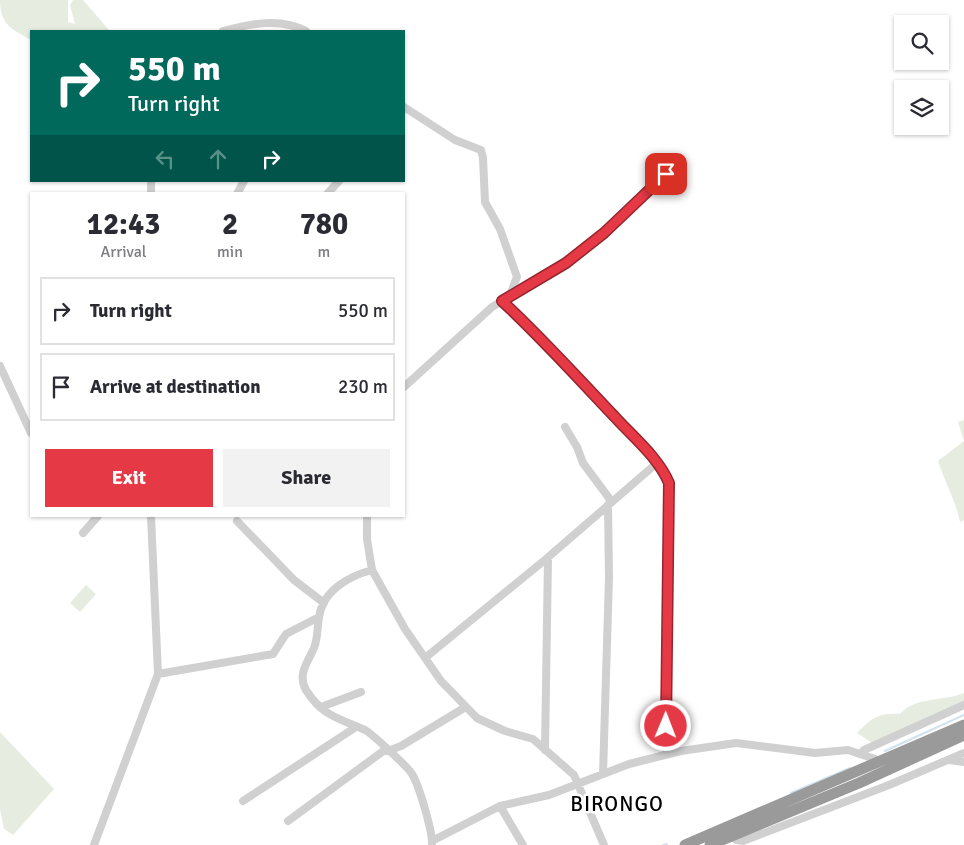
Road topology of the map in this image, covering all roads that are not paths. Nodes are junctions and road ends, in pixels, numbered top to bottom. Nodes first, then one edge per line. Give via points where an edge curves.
1 (227, 30) edge
2 (301, 30) edge
3 (405, 109) edge
4 (666, 174) dead end
5 (338, 182) edge
6 (329, 192) edge
7 (509, 296) junction
8 (502, 301) junction
9 (0, 366) edge
10 (405, 386) edge
11 (565, 427) dead end
12 (30, 431) edge
13 (657, 463) junction
14 (610, 503) junction
15 (97, 517) edge
16 (151, 517) edge
17 (366, 517) edge
18 (237, 521) dead end
19 (83, 533) dead end
20 (548, 558) junction
21 (372, 570) junction
22 (324, 603) junction
23 (319, 616) junction
24 (425, 658) junction
25 (158, 674) junction
26 (361, 692) dead end
27 (964, 705) edge
28 (321, 707) junction
29 (464, 708) junction
30 (964, 725) edge
31 (356, 727) junction
32 (964, 735) edge
33 (387, 750) junction
34 (546, 750) junction
35 (666, 754) junction
36 (861, 754) junction
37 (964, 754) edge
38 (945, 760) junction
39 (881, 762) junction
40 (964, 762) edge
41 (861, 770) junction
42 (603, 774) junction
43 (580, 783) junction
44 (244, 801) dead end
45 (500, 806) junction
46 (288, 821) dead end
47 (732, 836) junction
48 (432, 843) edge
49 (94, 845) edge
50 (524, 845) edge
51 (604, 845) edge
52 (685, 845) edge
53 (710, 845) edge

1 - 2 street via 255,23
3 - 7 street via 455,140 481,150 486,202 518,276
4 - 7 street via 578,254
5 - 6 street
7 - 8 street
8 - 10 street
8 - 13 street
9 - 12 street
11 - 14 street via 583,463
13 - 14 street
13 - 35 street via 669,483
14 - 20 street
14 - 42 street
15 - 19 street
16 - 25 street
17 - 21 street
18 - 22 street via 294,580
20 - 24 street
20 - 34 street
21 - 22 street via 350,577
21 - 24 street
22 - 23 street
23 - 25 street via 286,634 273,654
23 - 28 street via 316,641 304,666 303,678 306,689
24 - 29 street
25 - 49 street
26 - 28 street
27 - 36 street
28 - 31 street via 334,718
29 - 33 street via 402,746
29 - 34 street via 486,724 533,739
30 - 39 highway
31 - 33 street via 369,733
31 - 44 street
32 - 47 highway
33 - 46 street
33 - 48 street via 407,767 415,779
34 - 43 street
35 - 36 street via 736,743 815,753 848,750
35 - 42 street
36 - 39 street
36 - 41 street via 864,762
37 - 38 street
37 - 40 street
38 - 40 street
38 - 47 street via 743,841
39 - 41 highway
41 - 52 highway
42 - 43 street
43 - 45 street via 549,795
43 - 51 street via 583,799
45 - 48 street
45 - 50 street
47 - 53 highway

